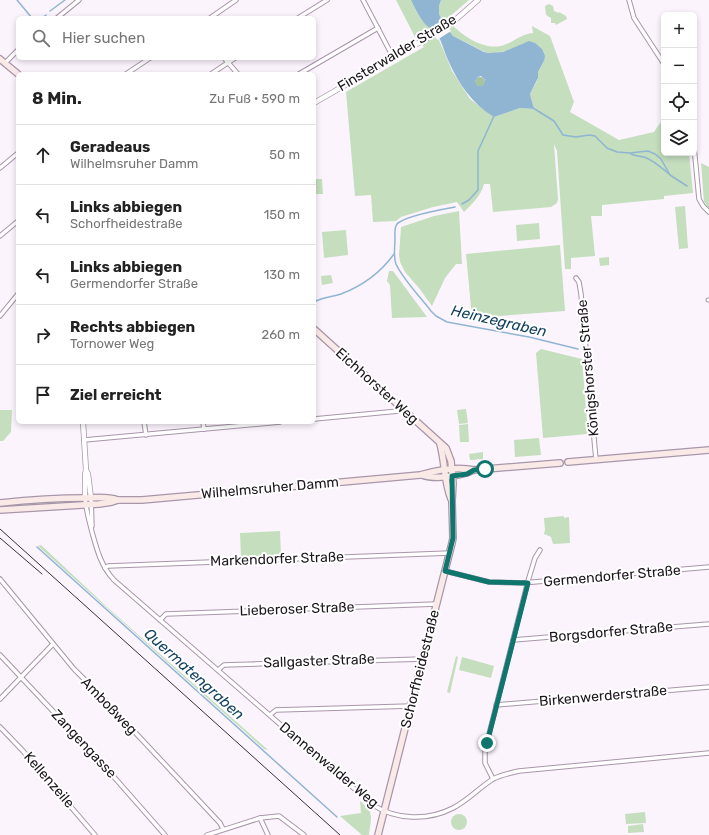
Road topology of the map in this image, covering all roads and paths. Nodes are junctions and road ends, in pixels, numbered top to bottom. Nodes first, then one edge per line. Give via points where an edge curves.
1 (79, 0) edge
2 (236, 0) edge
3 (327, 0) edge
4 (363, 0) edge
5 (478, 0) edge
6 (629, 0) edge
7 (59, 16) edge
8 (213, 16) edge
9 (301, 16) edge
10 (378, 28) junction
11 (16, 51) edge
12 (393, 57) junction
13 (661, 59) edge
14 (147, 60) edge
15 (232, 60) edge
16 (2, 61) edge
17 (228, 62) junction
18 (16, 72) edge
19 (129, 72) edge
20 (214, 72) edge
21 (236, 72) edge
22 (302, 72) edge
23 (316, 102) edge
24 (16, 154) edge
25 (695, 156) edge
26 (0, 168) edge
27 (709, 212) edge
28 (16, 223) edge
29 (0, 236) edge
30 (576, 278) dead end
31 (16, 296) edge
32 (2, 310) edge
33 (0, 316) edge
34 (316, 332) edge
35 (402, 408) junction
36 (316, 419) edge
37 (83, 424) edge
38 (144, 424) edge
39 (203, 424) edge
40 (254, 424) edge
41 (204, 429) junction
42 (146, 435) junction
43 (84, 440) junction
44 (709, 450) edge
45 (596, 460) junction
46 (568, 462) dead end
47 (560, 463) dead end
48 (448, 469) junction
49 (474, 470) junction
50 (422, 475) junction
51 (449, 476) junction
52 (88, 501) junction
53 (0, 503) edge
54 (0, 510) edge
55 (540, 550) dead end
56 (450, 553) junction
57 (709, 567) edge
58 (105, 568) junction
59 (445, 571) junction
60 (0, 579) edge
61 (528, 583) junction
62 (437, 604) junction
63 (160, 620) junction
64 (709, 624) edge
65 (513, 640) junction
66 (53, 644) junction
67 (0, 655) edge
68 (423, 659) junction
69 (218, 670) junction
70 (21, 677) junction
71 (709, 687) edge
72 (0, 699) edge
73 (496, 705) junction
74 (411, 706) junction
75 (270, 715) junction
76 (0, 727) edge
77 (709, 753) edge
78 (493, 779) junction
79 (384, 811) junction
80 (260, 818) junction
81 (223, 829) junction
82 (219, 833) edge
83 (96, 835) edge
84 (165, 835) edge
85 (207, 835) edge
86 (268, 835) edge
87 (304, 835) edge
88 (378, 835) edge

1 - 7 street
2 - 8 street
3 - 9 street
4 - 10 street
5 - 12 street, Finsterwalder Straße via 452,22
6 - 13 street via 634,18
10 - 12 street
10 - 22 street
11 - 16 street
12 - 23 street, Finsterwalder Straße
14 - 19 street
15 - 17 street
16 - 18 main road
17 - 20 street
17 - 21 street
24 - 26 street
25 - 27 street via 698,194
28 - 29 street
30 - 45 street, Königshorster Straße via 581,294
31 - 32 street
32 - 33 street
34 - 35 main road, Eichhorster Weg
35 - 36 street via 399,411
35 - 48 main road, Eichhorster Weg via 446,448 449,454
37 - 43 street
38 - 42 street
39 - 41 street
40 - 41 street
41 - 42 street
42 - 43 street
43 - 52 street
44 - 45 main road
45 - 46 main road
47 - 49 main road, Wilhelmsruher Damm
48 - 49 main road, Wilhelmsruher Damm
48 - 50 main road, Wilhelmsruher Damm
48 - 51 main road, Eichhorster Weg
49 - 51 main road, Wilhelmsruher Damm via 467,474
50 - 51 main road, Wilhelmsruher Damm via 428,478
50 - 52 main road, Wilhelmsruher Damm via 142,500 112,498
51 - 56 main road, Schorfheidestraße via 453,538
52 - 53 main road, Wilhelmsruher Damm
52 - 54 main road, Wilhelmsruher Damm
52 - 58 street, Dannenwalder Weg via 86,513 94,543
55 - 61 street
56 - 58 street, Markendorfer Straße
56 - 59 main road, Schorfheidestraße
57 - 61 street, Germendorfer Straße
58 - 63 street, Dannenwalder Weg via 114,580
59 - 61 street, Germendorfer Straße via 489,582
59 - 62 main road, Schorfheidestraße
60 - 66 street, Amboßweg
61 - 65 street
62 - 63 street, Lieberoser Straße via 166,614
62 - 68 main road, Schorfheidestraße
63 - 69 street, Dannenwalder Weg
64 - 65 street, Borgsdorfer Straße
65 - 73 street
66 - 70 street
66 - 81 street, Amboßweg
67 - 70 street, Zangengasse
68 - 69 street, Sallgaster Straße via 224,664
68 - 74 main road, Schorfheidestraße
69 - 75 street, Dannenwalder Weg
70 - 72 street
70 - 84 street, Zangengasse
71 - 73 street, Birkenwerderstraße
73 - 78 street via 484,757
74 - 75 street via 276,710
74 - 79 main road, Schorfheidestraße
75 - 79 street, Dannenwalder Weg via 373,805
76 - 83 street, Kellenzeile
77 - 78 street, Dannenwalder Weg via 525,770
78 - 79 street, Dannenwalder Weg via 453,808 436,815 410,817
79 - 88 main road, Schorfheidestraße
80 - 81 street
80 - 86 street
80 - 87 street via 279,816
81 - 82 street
82 - 85 street

